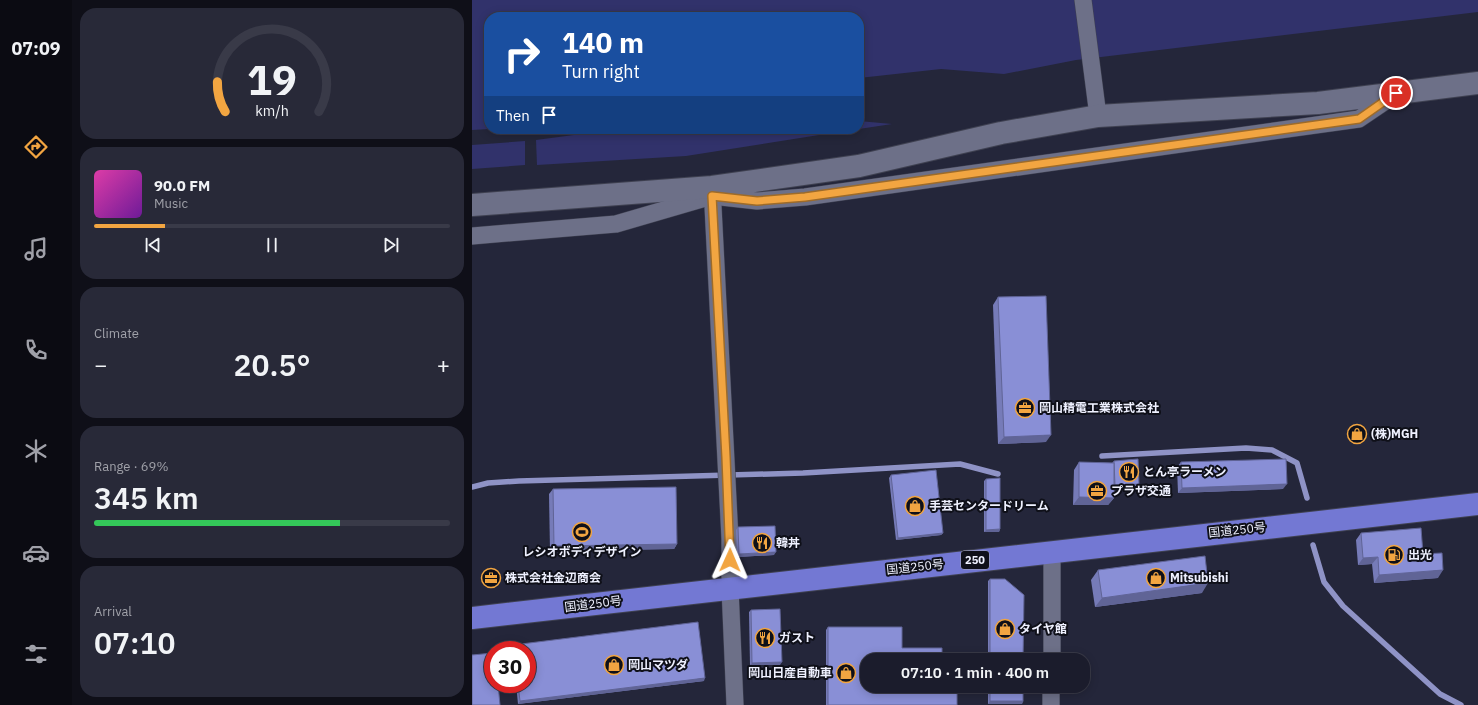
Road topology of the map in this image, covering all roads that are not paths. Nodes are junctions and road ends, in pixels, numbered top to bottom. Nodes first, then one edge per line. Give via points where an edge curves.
1 (1083, 0) edge
2 (1478, 83) edge
3 (1396, 93) junction
4 (1098, 116) junction
5 (712, 192) junction
6 (472, 205) edge
7 (472, 236) edge
8 (1478, 504) edge
9 (1052, 551) junction
10 (730, 588) junction
11 (472, 618) edge
12 (1052, 653) edge
13 (1051, 693) edge
14 (735, 705) edge
15 (1051, 705) edge

1 - 4 street
2 - 3 street
3 - 4 street via 1318,102
3 - 5 street via 1359,119 805,197 757,201
4 - 5 street via 1001,133 859,166
5 - 6 street
5 - 7 street via 616,224
5 - 10 street via 730,538
8 - 9 highway, 国道250号 / 250
9 - 10 highway, 国道250号 / 250
9 - 12 street
10 - 11 highway, 国道250号 / 250
10 - 14 street
13 - 15 street

